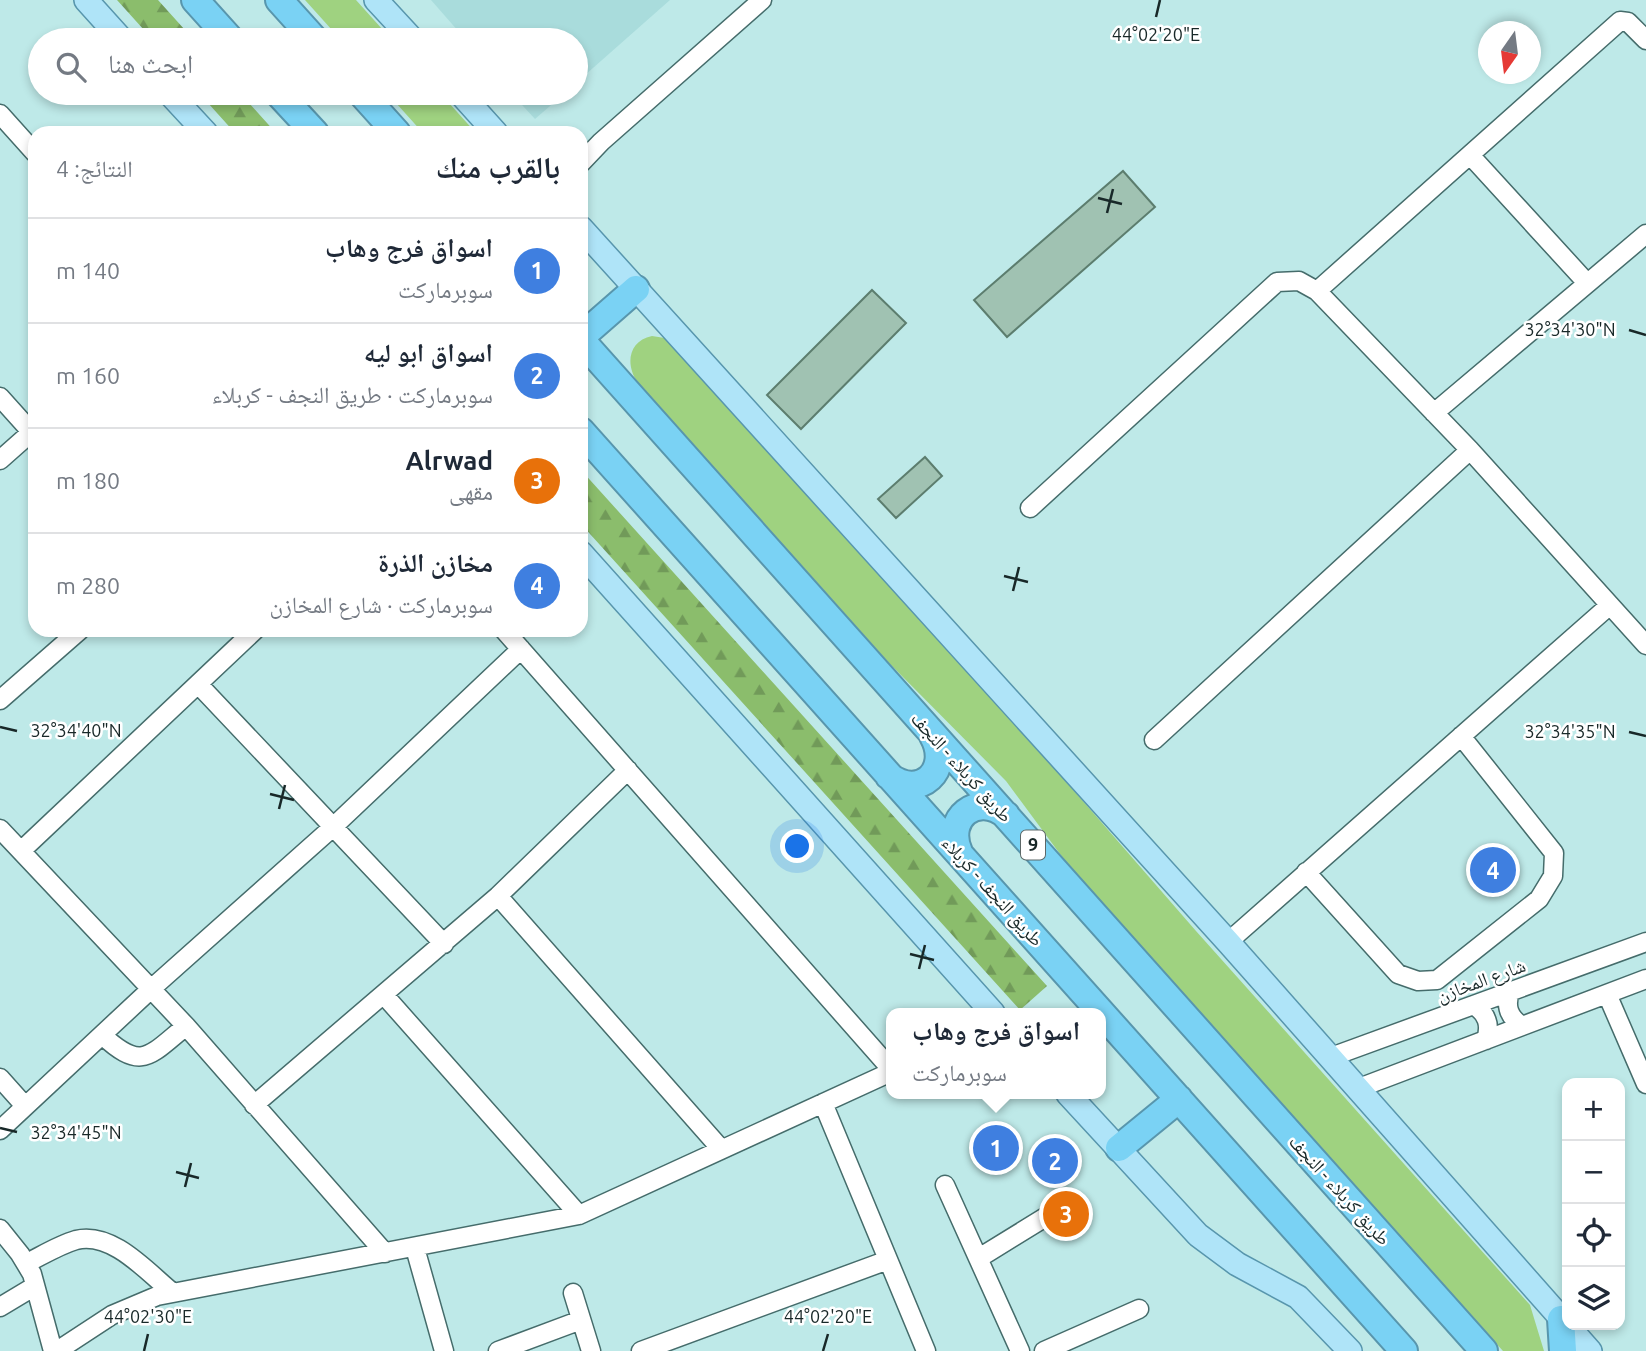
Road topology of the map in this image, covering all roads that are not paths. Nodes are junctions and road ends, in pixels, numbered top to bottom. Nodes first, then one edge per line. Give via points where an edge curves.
1 (86, 0) edge
2 (195, 0) edge
3 (279, 0) edge
4 (376, 0) edge
5 (762, 0) edge
6 (111, 28) edge
7 (220, 28) edge
8 (304, 28) edge
9 (401, 28) edge
10 (1646, 40) edge
11 (180, 105) edge
12 (289, 105) edge
13 (372, 105) edge
14 (471, 105) edge
15 (0, 114) edge
16 (200, 126) edge
17 (309, 126) edge
18 (391, 126) edge
19 (490, 126) edge
20 (28, 145) edge
21 (1470, 155) junction
22 (588, 156) edge
23 (1646, 234) edge
24 (588, 236) edge
25 (1587, 283) junction
26 (636, 289) junction
27 (1317, 291) junction
28 (588, 332) edge
29 (588, 346) edge
30 (0, 397) edge
31 (1434, 413) junction
32 (28, 427) edge
33 (28, 438) edge
34 (588, 439) edge
35 (1470, 450) junction
36 (0, 460) edge
37 (1030, 508) dead end
38 (588, 561) edge
39 (1610, 605) junction
40 (71, 637) edge
41 (248, 637) edge
42 (510, 637) edge
43 (1646, 645) edge
44 (521, 649) junction
45 (198, 684) junction
46 (0, 700) edge
47 (933, 736) junction
48 (1461, 736) junction
49 (1154, 740) dead end
50 (628, 770) junction
51 (888, 775) junction
52 (1006, 815) junction
53 (333, 827) junction
54 (0, 828) edge
55 (21, 850) junction
56 (958, 852) junction
57 (1306, 872) junction
58 (498, 896) junction
59 (1228, 942) junction
60 (1646, 942) edge
61 (444, 944) junction
62 (1646, 979) edge
63 (151, 989) junction
64 (1510, 992) junction
65 (1607, 993) junction
66 (384, 995) junction
67 (1474, 1005) junction
68 (989, 1008) edge
69 (1098, 1008) edge
70 (1106, 1017) edge
71 (186, 1026) junction
72 (1522, 1026) junction
73 (102, 1035) junction
74 (1486, 1040) junction
75 (1331, 1057) junction
76 (886, 1065) edge
77 (886, 1073) edge
78 (0, 1078) edge
79 (1646, 1084) edge
80 (1359, 1088) junction
81 (1179, 1098) junction
82 (1073, 1099) edge
83 (823, 1103) junction
84 (254, 1105) junction
85 (25, 1106) junction
86 (0, 1130) edge
87 (1119, 1148) junction
88 (721, 1150) junction
89 (946, 1185) dead end
90 (1052, 1213) dead end
91 (579, 1215) junction
92 (0, 1229) edge
93 (415, 1248) junction
94 (385, 1253) junction
95 (979, 1258) junction
96 (888, 1261) junction
97 (27, 1263) junction
98 (35, 1286) junction
99 (173, 1293) junction
100 (573, 1293) dead end
101 (0, 1307) edge
102 (1139, 1309) dead end
103 (1561, 1319) junction
104 (581, 1320) junction
105 (55, 1351) edge
106 (444, 1351) edge
107 (498, 1351) edge
108 (590, 1351) edge
109 (641, 1351) edge
110 (926, 1351) edge
111 (1020, 1351) edge
112 (1044, 1351) edge
113 (1350, 1351) edge
114 (1404, 1351) edge
115 (1484, 1351) edge
116 (1563, 1351) edge
117 (1590, 1351) edge

1 - 6 main road
2 - 7 highway
3 - 8 highway
4 - 9 main road
5 - 22 street
10 - 21 street via 1620,20
11 - 16 main road
12 - 17 highway
13 - 18 highway
14 - 19 main road
15 - 20 street
21 - 25 street
21 - 27 street
23 - 25 street
24 - 26 main road
25 - 31 street
26 - 28 highway
26 - 59 main road
27 - 31 street
27 - 37 street via 1299,281 1277,282
29 - 47 highway, طريق كربلاء - النجف / 9
30 - 32 street
31 - 35 street
33 - 36 street
34 - 51 highway, طريق النجف - كربلاء
35 - 39 street
35 - 49 street
38 - 68 main road
39 - 43 street
39 - 48 street
40 - 46 street
41 - 45 street
42 - 44 street
44 - 50 street
44 - 53 street
45 - 53 street
45 - 55 street
47 - 51 highway via 939,766 926,781 905,785
47 - 52 highway, طريق كربلاء - النجف / 9
48 - 57 street
48 - 57 street via 1554,853 1553,876 1539,899 1437,980 1418,981 1398,974
50 - 58 street
50 - 76 street
51 - 56 highway, طريق النجف - كربلاء
52 - 56 highway via 982,806 965,812 954,835
52 - 115 highway, طريق كربلاء - النجف / 9
53 - 61 street
53 - 63 street
54 - 55 street
55 - 63 street
56 - 69 highway, طريق النجف - كربلاء
57 - 59 street
58 - 61 street
58 - 88 street
59 - 75 main road
60 - 64 street, شارع المخازن
61 - 66 street
62 - 65 street
63 - 71 street
63 - 73 street
64 - 67 street, شارع المخازن
64 - 72 street via 1510,1015
65 - 72 street
65 - 79 street
66 - 84 street
66 - 91 street
67 - 74 street via 1486,1017
67 - 75 street, شارع المخازن
70 - 81 highway, طريق النجف - كربلاء
71 - 73 street via 142,1057 125,1055
71 - 84 street
72 - 74 street
73 - 85 street
74 - 80 street
75 - 80 main road
77 - 83 street
78 - 85 street
80 - 103 main road
81 - 87 highway
81 - 114 highway, طريق النجف - كربلاء
82 - 87 main road
83 - 88 street
83 - 96 street
84 - 94 street
85 - 86 street
87 - 113 main road via 1207,1243 1298,1297
88 - 91 street
89 - 95 street
90 - 95 street
91 - 93 street
92 - 97 street
93 - 94 street
93 - 106 street
94 - 99 street
95 - 111 street
96 - 109 street
96 - 110 street
97 - 98 street
97 - 99 street via 71,1242 96,1239 111,1245
98 - 101 street
98 - 105 street
99 - 105 street via 127,1307
100 - 104 street
102 - 112 street
103 - 116 highway
103 - 117 main road
104 - 107 street
104 - 108 street

